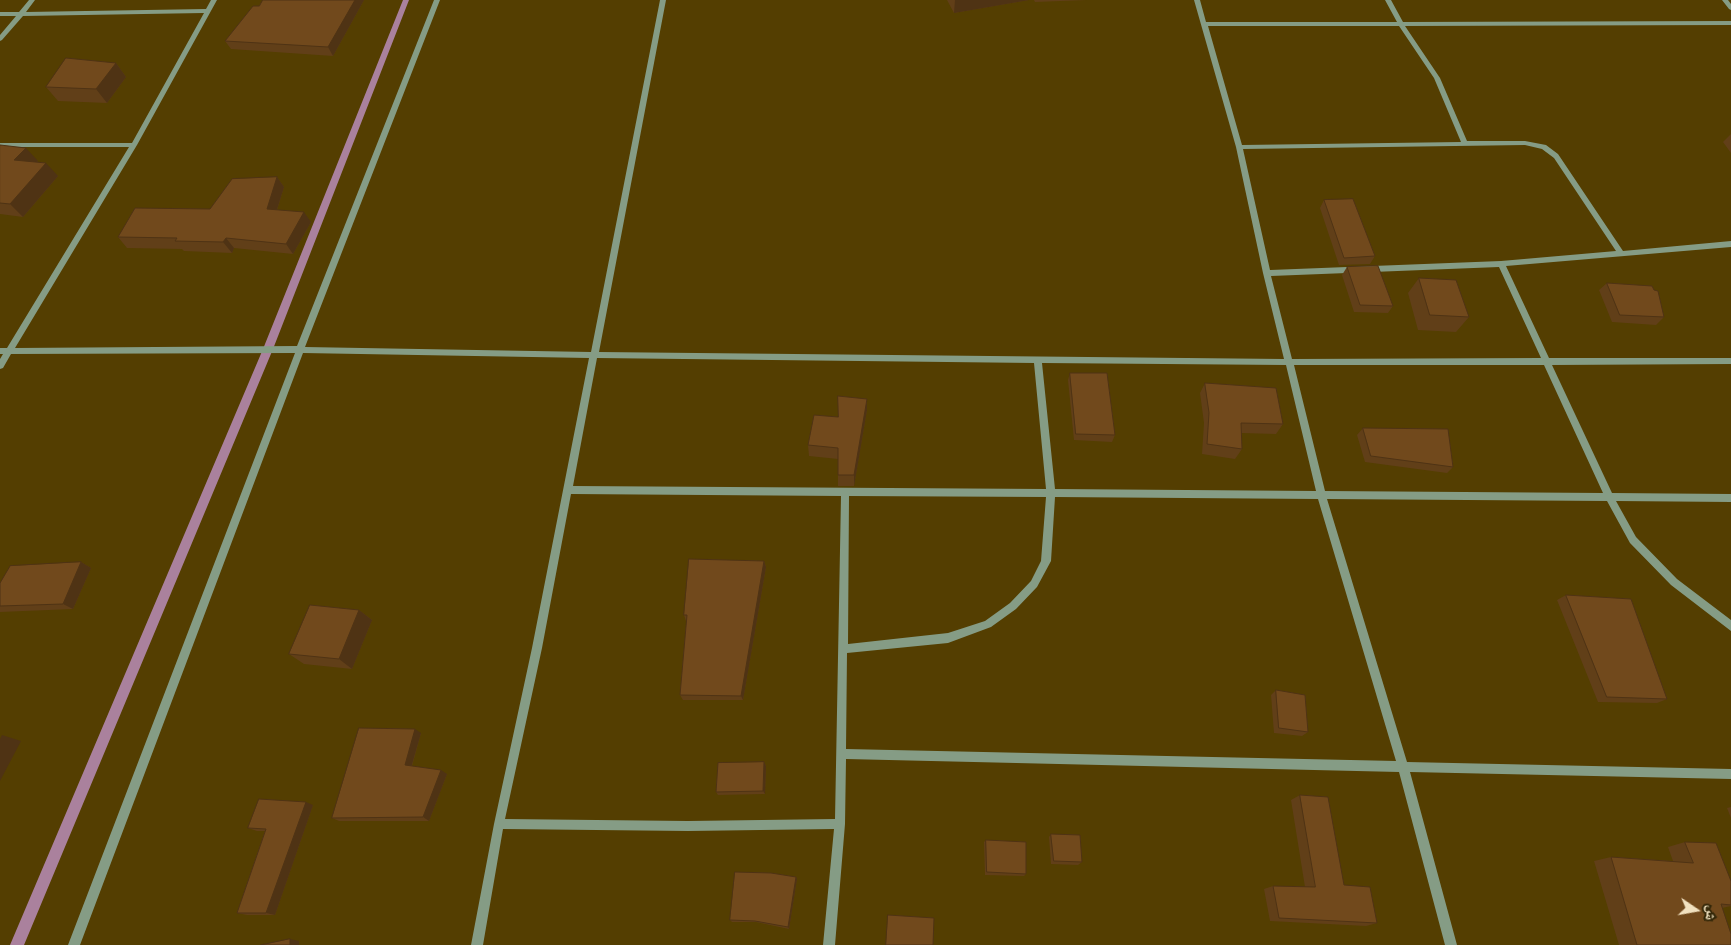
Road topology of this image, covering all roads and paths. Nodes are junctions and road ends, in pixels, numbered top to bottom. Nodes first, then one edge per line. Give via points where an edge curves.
1 (32, 0) edge
2 (214, 0) edge
3 (437, 0) edge
4 (663, 0) edge
5 (1197, 0) edge
6 (1388, 0) edge
7 (1726, 0) edge
8 (1731, 8) edge
9 (207, 11) junction
10 (0, 14) edge
11 (21, 14) junction
12 (1731, 23) edge
13 (1204, 24) junction
14 (1401, 24) junction
15 (0, 39) edge
16 (1465, 144) junction
17 (0, 145) edge
18 (134, 145) junction
19 (1239, 147) junction
20 (1731, 244) edge
21 (1621, 253) junction
22 (1500, 264) junction
23 (1267, 273) junction
24 (300, 350) junction
25 (0, 351) edge
26 (9, 351) junction
27 (594, 355) junction
28 (1038, 359) junction
29 (1546, 360) junction
30 (1731, 361) edge
31 (1290, 362) junction
32 (0, 366) edge
33 (568, 490) junction
34 (845, 492) junction
35 (1051, 494) junction
36 (1322, 496) junction
37 (1609, 497) junction
38 (1731, 498) edge
39 (1731, 626) edge
40 (843, 649) junction
41 (842, 754) junction
42 (1403, 767) junction
43 (1731, 774) edge
44 (499, 824) junction
45 (840, 824) junction
46 (74, 945) edge
47 (477, 945) edge
48 (829, 945) edge
49 (1451, 945) edge

1 - 11 street
2 - 9 street
3 - 24 street
4 - 27 street
5 - 13 street
6 - 14 street
7 - 8 street
9 - 11 street
9 - 18 street
10 - 11 street
11 - 15 street
12 - 14 street
13 - 14 street
13 - 19 street
14 - 16 street via 1437,78
16 - 19 street
16 - 21 street via 1525,143 1544,147 1556,156
17 - 18 street
18 - 26 street
19 - 23 street
20 - 21 street
21 - 22 street
22 - 23 street
22 - 29 street
23 - 31 street
24 - 26 street
24 - 27 street
24 - 46 street
25 - 26 street
26 - 32 street
27 - 28 street
27 - 33 street
28 - 31 street
28 - 35 street
29 - 30 street
29 - 31 street
29 - 37 street
31 - 36 street
33 - 34 street
33 - 44 street
34 - 35 street
34 - 40 street
35 - 36 street
35 - 40 street via 1046,561 1034,584 1013,606 988,624 948,638
36 - 37 street
36 - 42 street
37 - 38 street
37 - 39 street via 1633,540 1674,582
40 - 41 street
41 - 42 street
41 - 45 street
42 - 43 street
42 - 49 street
44 - 45 street
44 - 47 street
45 - 48 street

